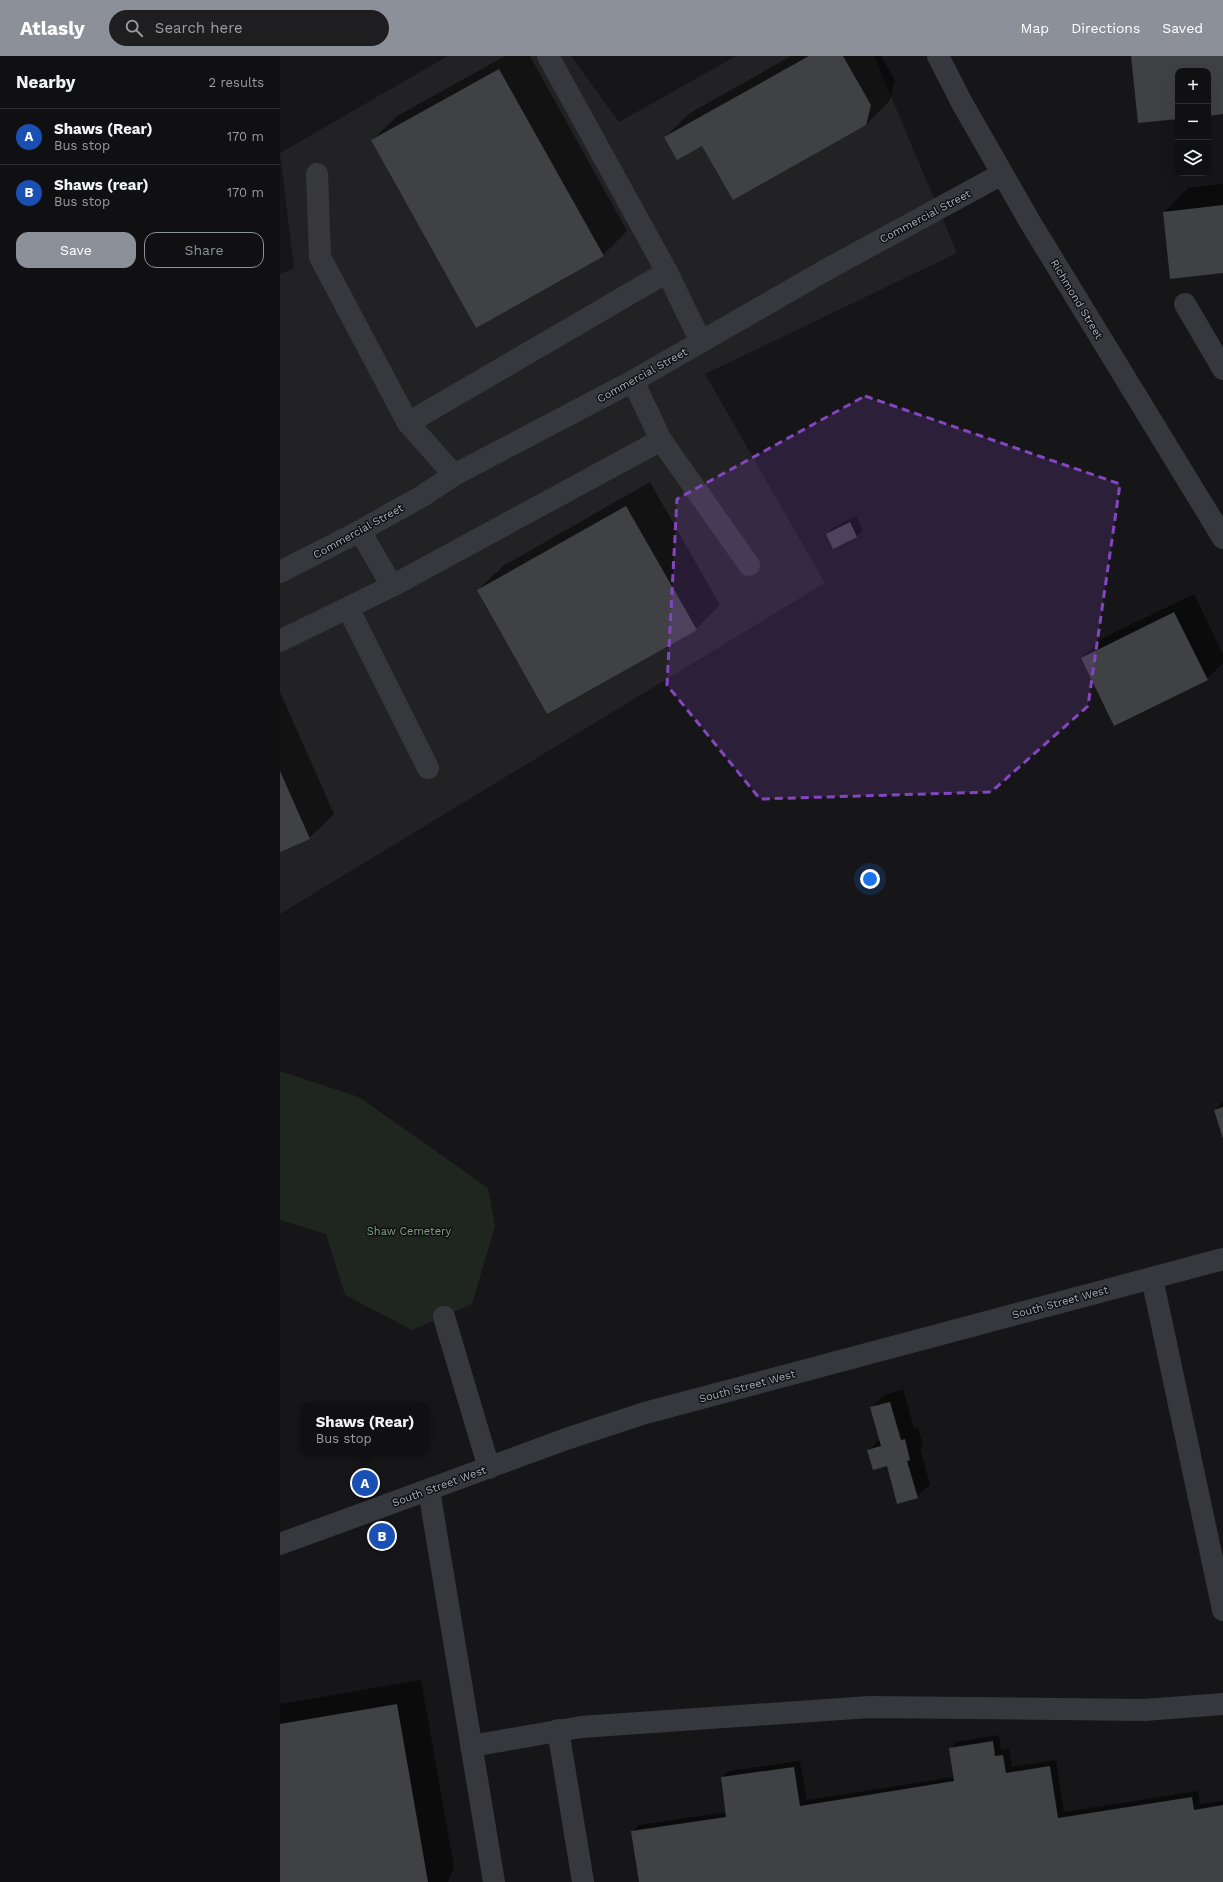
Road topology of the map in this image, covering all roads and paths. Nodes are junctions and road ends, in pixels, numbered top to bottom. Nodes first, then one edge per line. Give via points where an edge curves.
1 (548, 56) edge
2 (938, 56) edge
3 (317, 174) dead end
4 (1002, 174) junction
5 (667, 272) junction
6 (1186, 304) dead end
7 (701, 342) junction
8 (1223, 369) edge
9 (633, 381) junction
10 (408, 423) junction
11 (661, 440) junction
12 (454, 475) junction
13 (360, 530) junction
14 (1222, 533) edge
15 (749, 565) dead end
16 (280, 572) edge
17 (392, 586) junction
18 (348, 608) junction
19 (280, 641) edge
20 (428, 768) dead end
21 (1223, 1259) edge
22 (1152, 1278) junction
23 (444, 1317) dead end
24 (489, 1468) junction
25 (429, 1490) junction
26 (280, 1544) edge
27 (1223, 1610) edge
28 (1223, 1704) edge
29 (558, 1730) junction
30 (471, 1746) junction
31 (494, 1882) edge
32 (583, 1882) edge

1 - 5 street
2 - 4 street, Richmond Street
3 - 10 street via 320,257
4 - 7 street, Commercial Street via 824,271
4 - 14 street, Richmond Street
5 - 7 street
5 - 10 street
6 - 8 street
7 - 9 street, Commercial Street
9 - 11 street
9 - 12 street, Commercial Street
10 - 12 street
11 - 15 street
11 - 17 street
12 - 13 street, Commercial Street via 424,495
13 - 16 street, Commercial Street
13 - 17 street
17 - 18 street
18 - 19 street
18 - 20 street
21 - 22 street, South Street West
22 - 24 street, South Street West via 645,1413
22 - 27 street
23 - 24 street
24 - 25 street, South Street West
25 - 26 street, South Street West
25 - 30 street
28 - 29 street via 1144,1710 870,1707 581,1726
29 - 30 street
29 - 32 street
30 - 31 street

